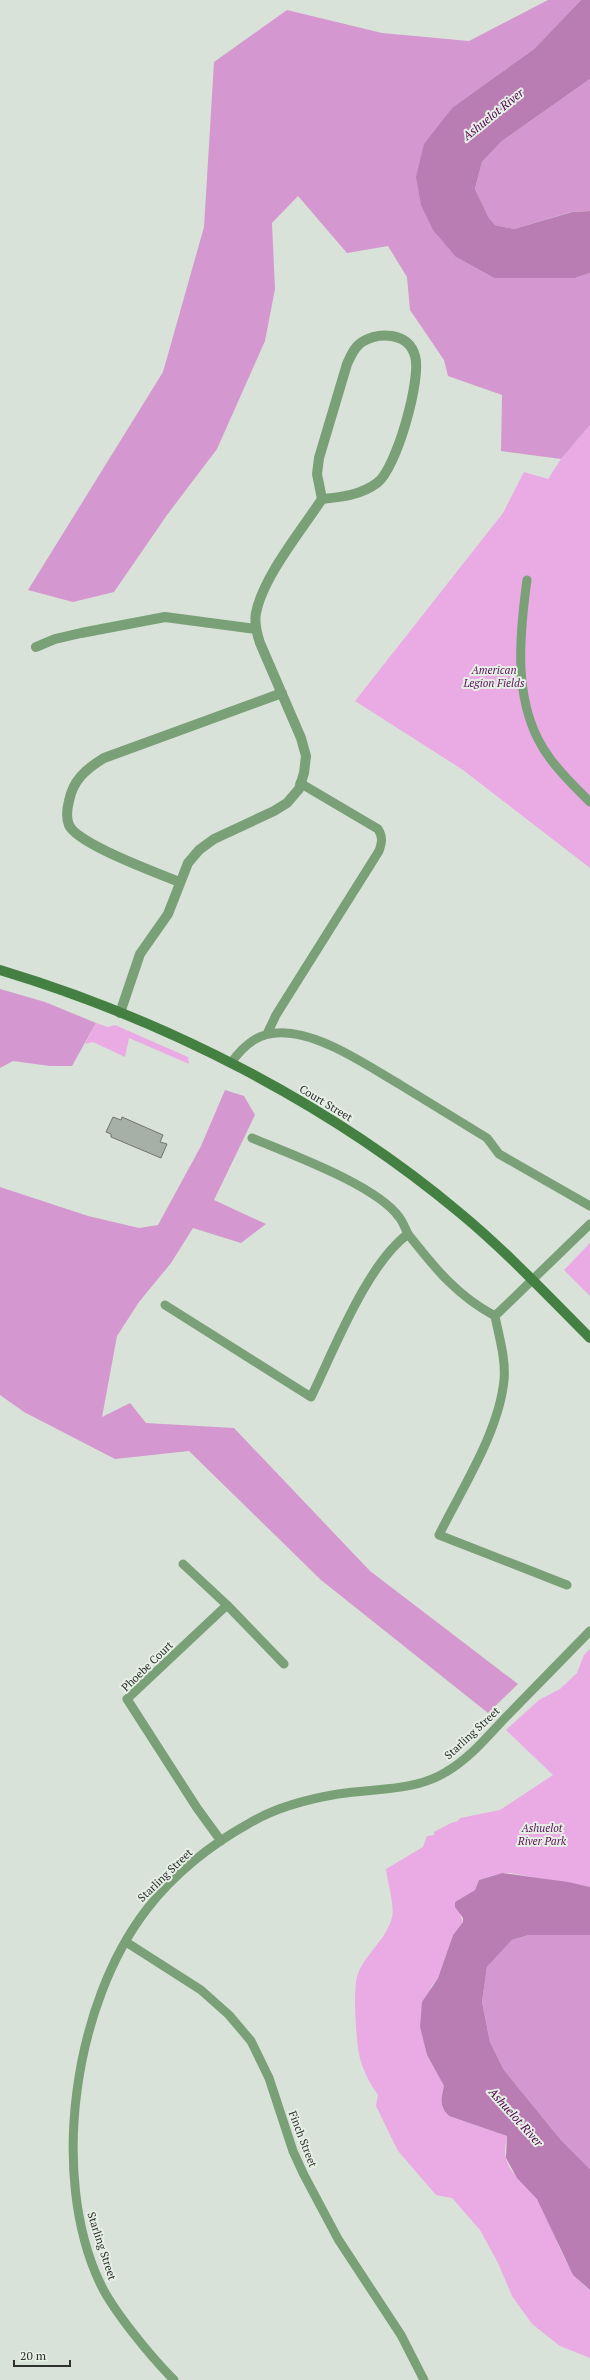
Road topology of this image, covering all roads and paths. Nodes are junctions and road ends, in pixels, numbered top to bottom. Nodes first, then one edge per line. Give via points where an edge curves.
1 (322, 499) junction
2 (527, 580) dead end
3 (256, 629) junction
4 (36, 647) dead end
5 (282, 693) junction
6 (300, 783) junction
7 (590, 802) edge
8 (179, 882) junction
9 (0, 970) edge
10 (120, 1013) junction
11 (268, 1034) junction
12 (232, 1063) junction
13 (252, 1138) dead end
14 (590, 1206) edge
15 (590, 1224) edge
16 (408, 1234) junction
17 (532, 1279) junction
18 (165, 1305) dead end
19 (495, 1316) junction
20 (590, 1338) edge
21 (183, 1564) dead end
22 (567, 1585) dead end
23 (227, 1605) junction
24 (590, 1630) edge
25 (284, 1664) dead end
26 (222, 1841) junction
27 (126, 1942) junction
28 (174, 2380) edge
29 (424, 2380) edge

1 - 1 street via 361,492 377,483 387,473 394,460 416,380 417,366 415,355 408,343 399,337 375,337 353,351 319,458 317,474
1 - 3 street via 271,576 256,614
2 - 7 lane via 520,646 527,708 535,732 548,756
3 - 4 street via 165,617 55,639
3 - 5 street
5 - 6 street via 306,756
5 - 8 street via 104,758 86,770 76,781 70,794 67,812 70,826 74,831 97,847
6 - 8 street via 287,803 214,839 199,850 188,863
6 - 11 lane via 378,829 382,843 276,1015
8 - 10 street via 168,914 140,954
9 - 10 main road, Court Street
10 - 12 main road, Court Street
11 - 12 lane via 252,1039 240,1050
11 - 14 lane via 305,1036 350,1055 488,1138 499,1154
12 - 17 main road, Court Street via 356,1135 418,1179 461,1213
13 - 16 lane via 334,1173 360,1187 387,1205 399,1217
15 - 17 lane
16 - 18 lane via 386,1253 352,1310 311,1397
16 - 19 lane via 442,1277 463,1296
17 - 19 lane
17 - 20 main road, Court Street
19 - 22 lane via 502,1350 504,1379 500,1404 480,1454 439,1534
21 - 23 lane
23 - 25 lane
23 - 26 lane, Phoebe Court via 127,1699 197,1808
24 - 26 lane, Starling Street via 483,1741 445,1773 401,1787 339,1794 272,1812 247,1824
26 - 27 lane, Starling Street via 191,1863 160,1894 146,1910
27 - 28 lane, Starling Street via 99,1993 88,2033 73,2134 74,2182 78,2215 100,2284 123,2319
27 - 29 lane, Finch Street via 201,1990 229,2015 251,2041 269,2078 293,2151 304,2175 338,2239 401,2335

